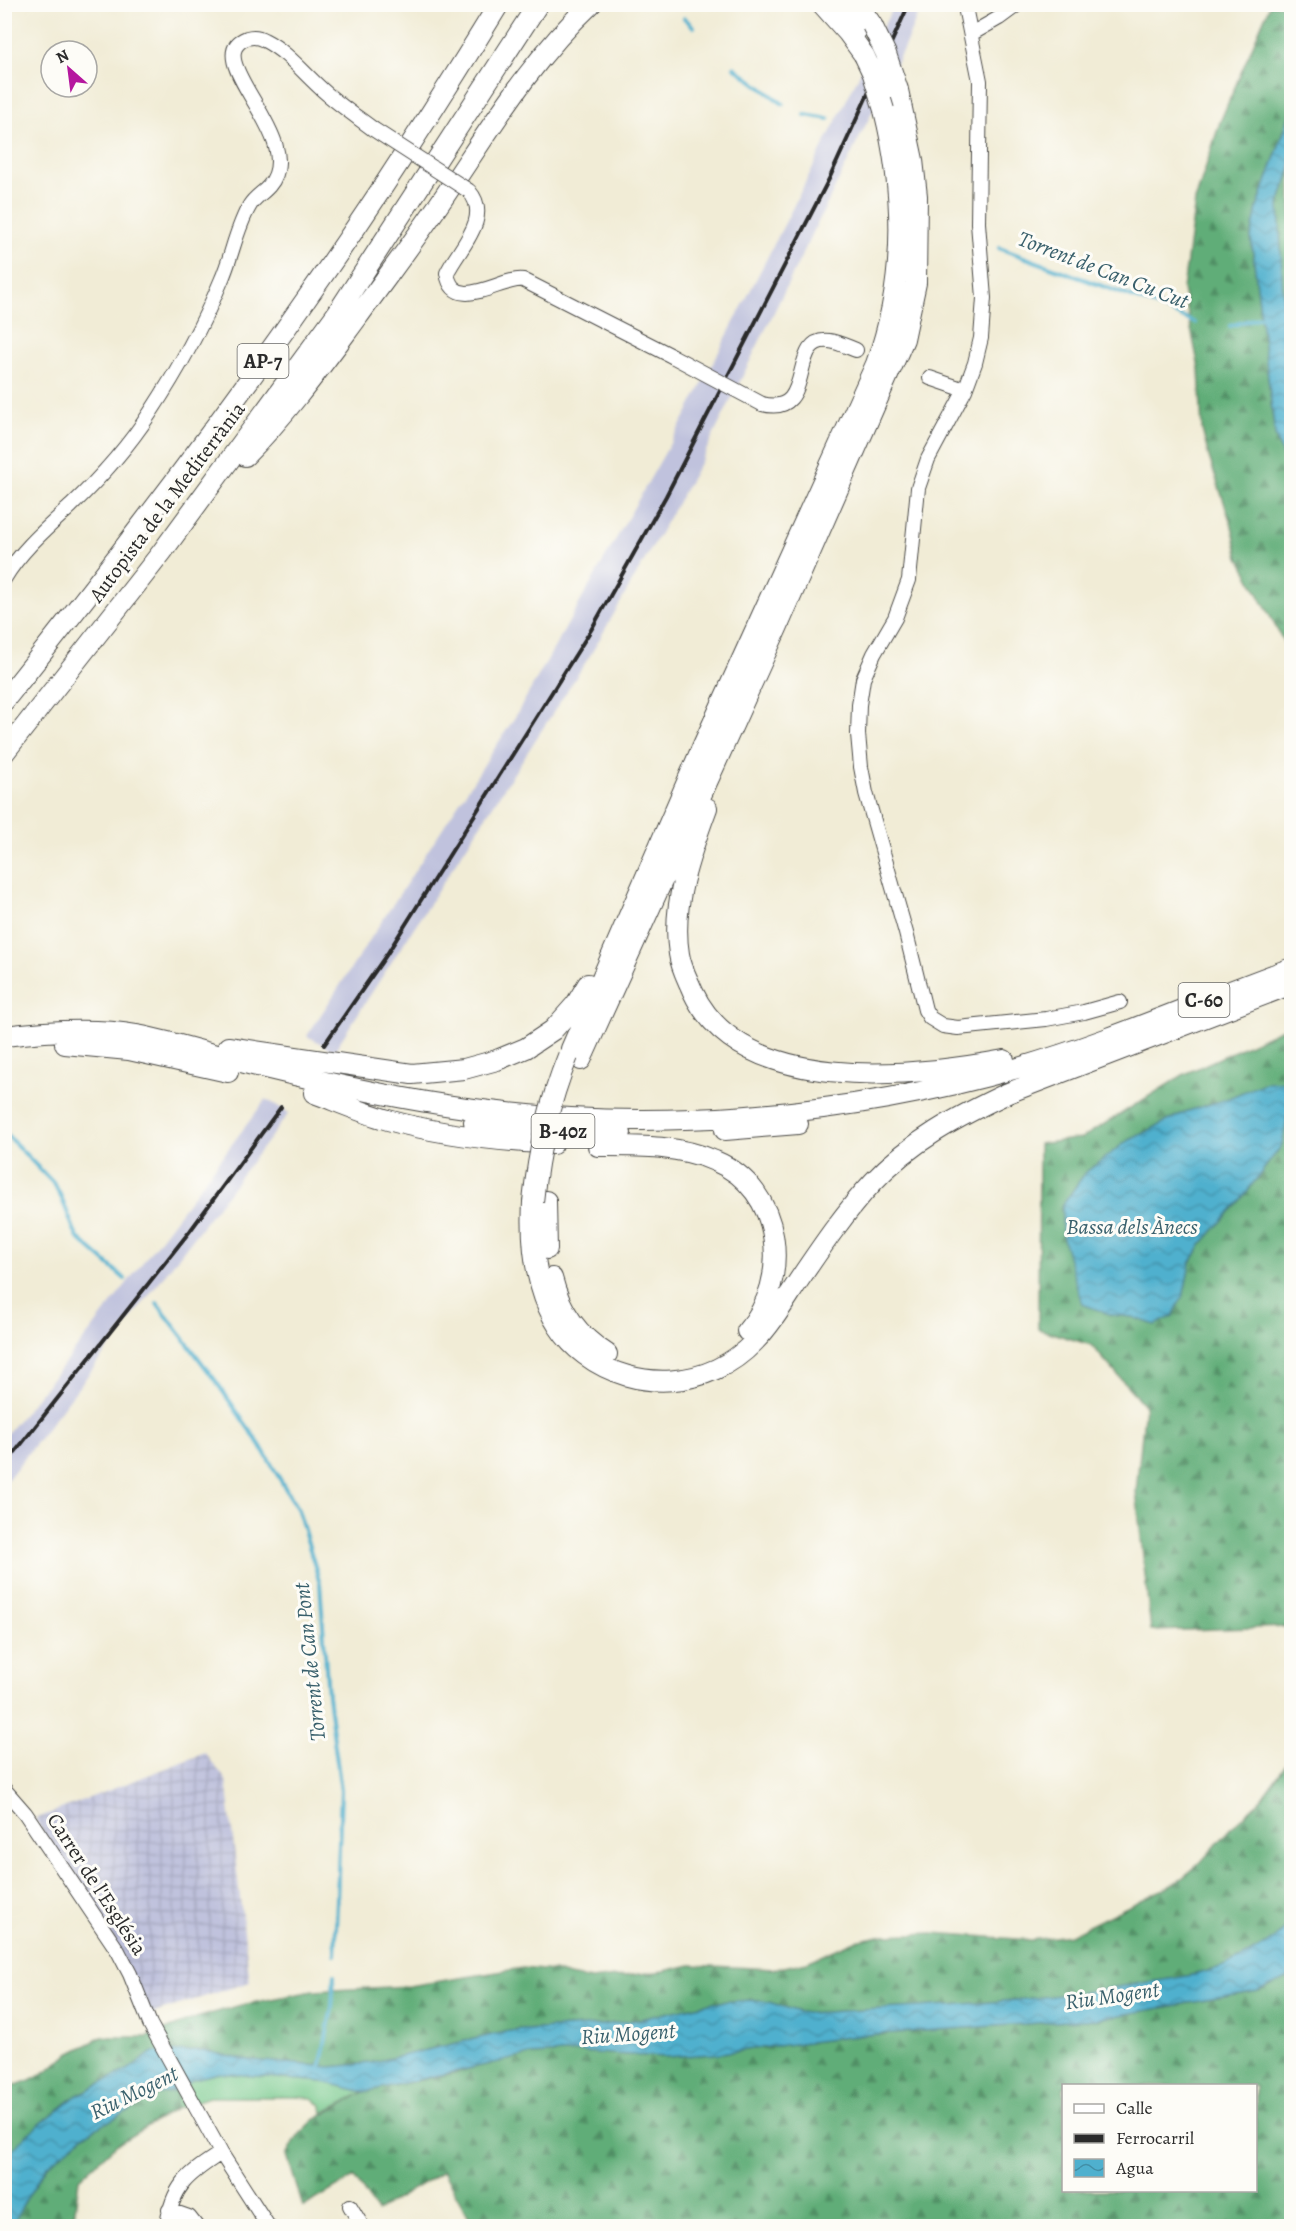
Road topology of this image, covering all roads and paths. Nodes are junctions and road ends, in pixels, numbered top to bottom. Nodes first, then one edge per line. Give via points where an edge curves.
1 (499, 4) edge
2 (538, 4) edge
3 (591, 4) edge
4 (822, 4) edge
5 (842, 4) edge
6 (858, 4) edge
7 (864, 4) edge
8 (967, 4) edge
9 (1018, 4) edge
10 (872, 25) junction
11 (971, 34) junction
12 (864, 55) junction
13 (856, 350) dead end
14 (930, 378) dead end
15 (965, 390) junction
16 (201, 500) junction
17 (4, 579) edge
18 (4, 701) edge
19 (4, 753) edge
20 (713, 769) junction
21 (620, 933) junction
22 (1292, 968) edge
23 (1292, 984) edge
24 (1120, 1002) dead end
25 (137, 1035) junction
26 (4, 1036) edge
27 (1119, 1042) junction
28 (4, 1047) edge
29 (574, 1058) junction
30 (314, 1093) junction
31 (540, 1202) junction
32 (4, 1789) edge
33 (221, 2153) junction
34 (350, 2206) dead end
35 (169, 2210) junction
36 (166, 2226) edge
37 (196, 2226) edge
38 (268, 2226) edge
39 (362, 2226) edge

1 - 18 highway, Autopista de la Mediterrània / AP-7 via 305,301 142,525
2 - 16 highway, Autopista de la Mediterrània / AP-7 via 338,312
3 - 16 highway via 528,73 438,207 269,432
4 - 12 highway
5 - 12 highway
6 - 10 highway
7 - 10 highway
8 - 11 street
9 - 11 street
10 - 20 highway, bridge via 898,90 917,196 917,258 909,319 896,360
11 - 15 street via 980,81 978,223 984,298 981,338
12 - 21 highway, bridge via 895,154 900,210 897,276 885,337
13 - 17 street, bridge via 828,341 813,346 791,399 778,406 762,404 523,280 507,280 476,293 453,287 447,273 477,219 476,201 469,191 373,129 263,39 247,38 232,56 236,71 275,141 278,159 274,177 244,215 221,281 150,413 116,458 35,540
14 - 15 street
15 - 24 street via 928,459 918,488 909,580 895,618 863,679 858,734 866,793 922,1004 930,1018 949,1028 1004,1025
16 - 19 highway, Autopista de la Mediterrània / AP-7
20 - 27 highway via 713,792 683,881 678,938 683,968 698,1003 735,1042 770,1058 816,1068 899,1072 1002,1061
20 - 29 highway
21 - 25 highway via 576,1004 553,1030 526,1048 464,1070 412,1074
21 - 29 highway
22 - 27 highway, C-60
23 - 27 highway, C-60
25 - 26 highway, B-40z via 55,1032
25 - 27 highway, B-40z via 429,1103 613,1120 807,1110 902,1095
27 - 30 highway, B-40z via 987,1089 904,1108 811,1123 722,1130 587,1133 517,1129
27 - 31 highway via 977,1107 901,1155 873,1181 839,1223 755,1341 726,1364 691,1378 653,1381 631,1377 597,1364 570,1342 552,1316 535,1260
28 - 30 highway, B-40z via 66,1044 129,1050
29 - 31 highway
30 - 31 highway via 385,1119 458,1135 522,1143 670,1149 727,1166 747,1183 772,1226 776,1263 766,1303 759,1317 738,1339 696,1364 658,1368 618,1360 586,1339 559,1299 551,1277
32 - 33 street, Carrer de l'Església via 25,1813 118,1951 150,2024
33 - 35 street via 189,2175
33 - 38 street, Carrer de l'Església
34 - 39 street
35 - 36 street
35 - 37 street via 189,2217

